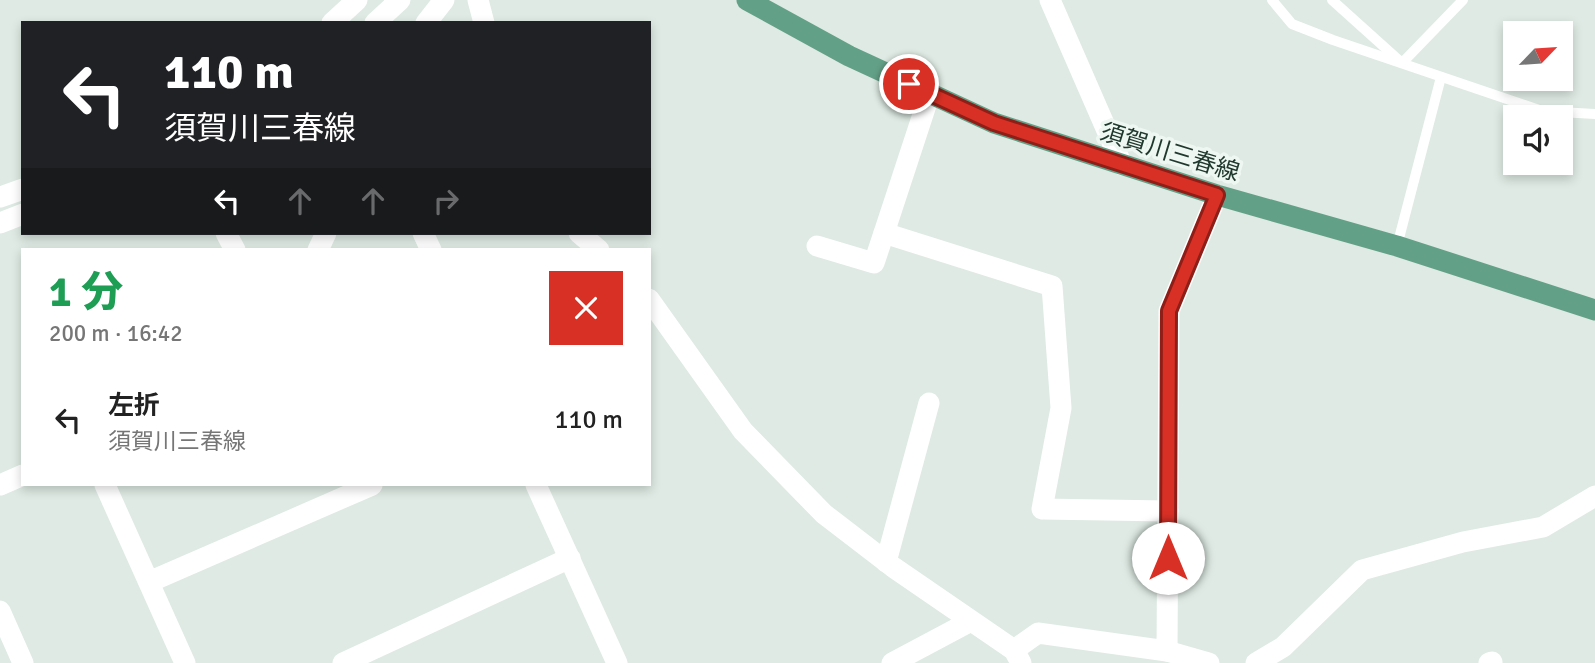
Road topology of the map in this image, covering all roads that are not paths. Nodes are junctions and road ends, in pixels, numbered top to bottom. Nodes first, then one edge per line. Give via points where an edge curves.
1 (357, 0) edge
2 (400, 0) edge
3 (444, 0) edge
4 (478, 0) edge
5 (747, 0) edge
6 (1051, 0) edge
7 (1272, 0) edge
8 (1332, 0) edge
9 (1463, 0) edge
10 (334, 21) edge
11 (377, 21) edge
12 (428, 21) edge
13 (483, 21) edge
14 (1402, 63) junction
15 (1441, 77) junction
16 (930, 93) junction
17 (1595, 114) edge
18 (1122, 165) junction
19 (21, 190) edge
20 (1217, 195) junction
21 (0, 197) edge
22 (21, 215) edge
23 (0, 223) edge
24 (884, 233) junction
25 (581, 235) edge
26 (817, 246) dead end
27 (1397, 246) junction
28 (597, 248) edge
29 (651, 302) edge
30 (1595, 310) edge
31 (929, 403) dead end
32 (21, 476) edge
33 (0, 485) edge
34 (104, 486) edge
35 (370, 486) edge
36 (536, 486) edge
37 (1595, 496) edge
38 (1168, 511) junction
39 (570, 558) junction
40 (886, 562) junction
41 (149, 582) junction
42 (0, 611) edge
43 (971, 621) junction
44 (1167, 651) junction
45 (13, 654) edge
46 (1018, 657) edge
47 (185, 663) edge
48 (343, 663) edge
49 (617, 663) edge
50 (892, 663) edge
51 (1209, 663) edge
52 (1256, 663) edge

1 - 10 street
2 - 11 street
3 - 12 street
4 - 13 street
5 - 16 main road, 須賀川三春線 via 849,56
6 - 18 street
7 - 14 lane via 1292,24
8 - 14 lane
9 - 14 lane
14 - 15 lane
15 - 17 lane via 1542,111
15 - 27 lane
16 - 18 main road, 須賀川三春線 via 994,123
16 - 24 street
18 - 20 main road, 須賀川三春線
19 - 21 street
20 - 27 main road, 須賀川三春線
20 - 38 street via 1169,311
22 - 23 street
24 - 26 street via 874,263
24 - 38 street via 1052,286 1061,408 1042,509
25 - 28 street
27 - 30 main road, 須賀川三春線
29 - 40 street via 743,431 824,514
31 - 40 street
32 - 33 street
34 - 41 street
35 - 41 street
36 - 39 street
37 - 52 street via 1543,527 1463,541 1362,570 1283,648
38 - 44 street
39 - 48 street
39 - 49 street
40 - 43 street
41 - 47 street
42 - 45 street
43 - 46 street
43 - 50 street
44 - 46 street via 1038,633
44 - 51 street

